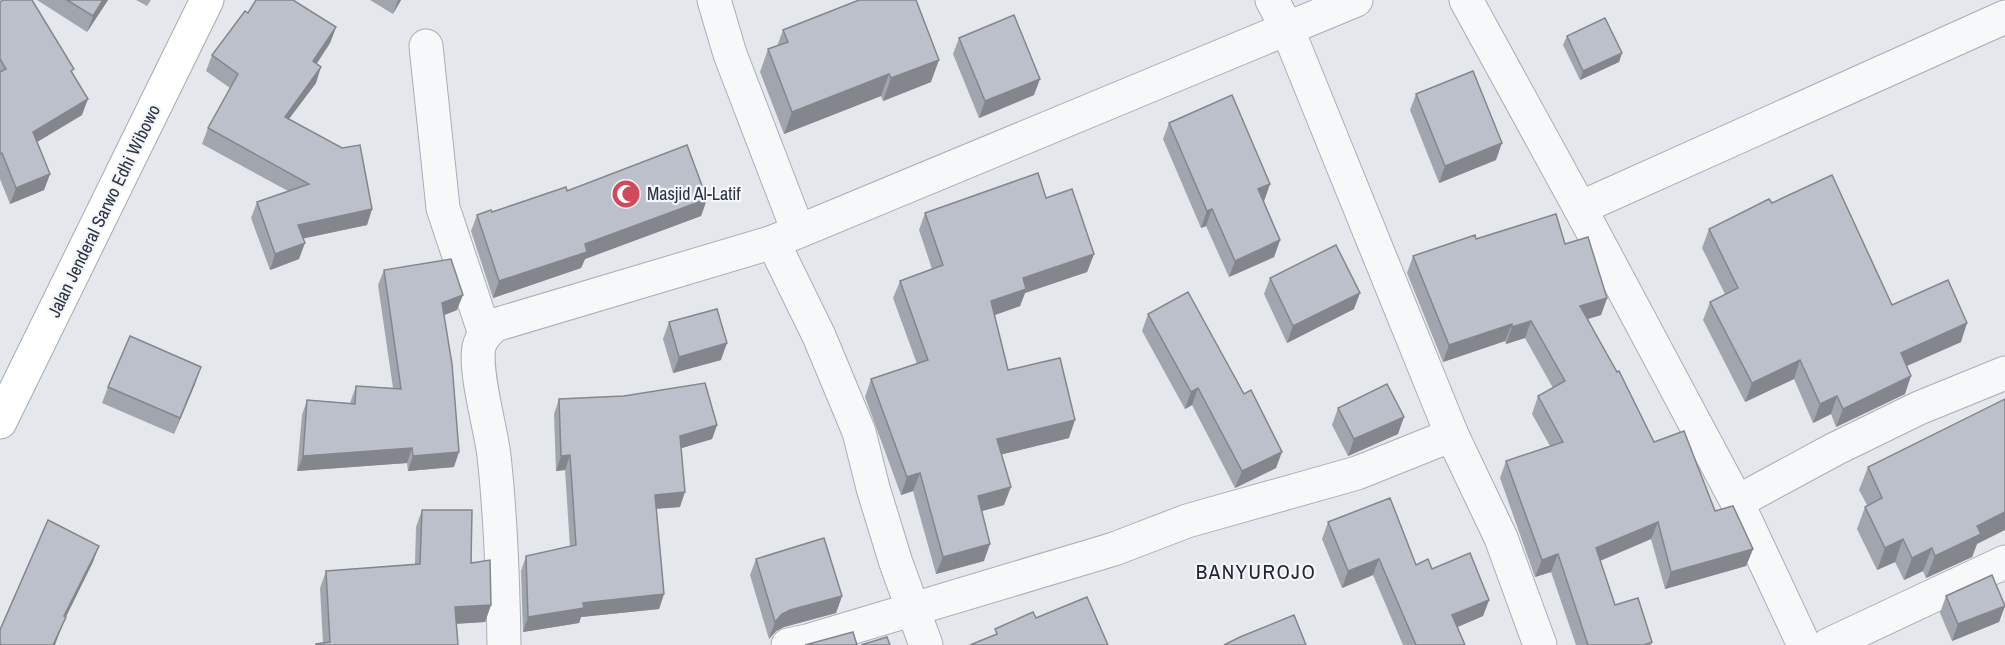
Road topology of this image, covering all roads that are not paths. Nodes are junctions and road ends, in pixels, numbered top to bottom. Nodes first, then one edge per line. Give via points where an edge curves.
1 (207, 0) edge
2 (714, 0) edge
3 (1356, 0) edge
4 (1466, 0) edge
5 (1279, 14) edge
6 (2005, 17) edge
7 (426, 46) dead end
8 (1580, 208) junction
9 (786, 236) junction
10 (485, 334) junction
11 (2005, 373) edge
12 (0, 422) edge
13 (1452, 435) junction
14 (1737, 502) junction
15 (2005, 562) edge
16 (913, 609) junction
17 (504, 645) edge
18 (788, 645) edge
19 (926, 645) edge
20 (1540, 645) edge
21 (1804, 645) edge
22 (1828, 645) edge

1 - 12 main road, Jalan Jenderal Sarwo Edhi Wibowo
2 - 9 street
3 - 5 street
4 - 8 street
5 - 9 street
5 - 13 street
6 - 8 street
7 - 10 street via 442,208
8 - 14 street
9 - 10 street via 495,325
9 - 16 street via 819,336 859,432 876,499
10 - 17 street via 479,347 479,366 502,540
11 - 14 street via 1898,418
13 - 16 street via 1357,473 1187,521 1114,549
13 - 20 street via 1501,538
14 - 21 street
15 - 22 street
16 - 18 street
16 - 19 street

